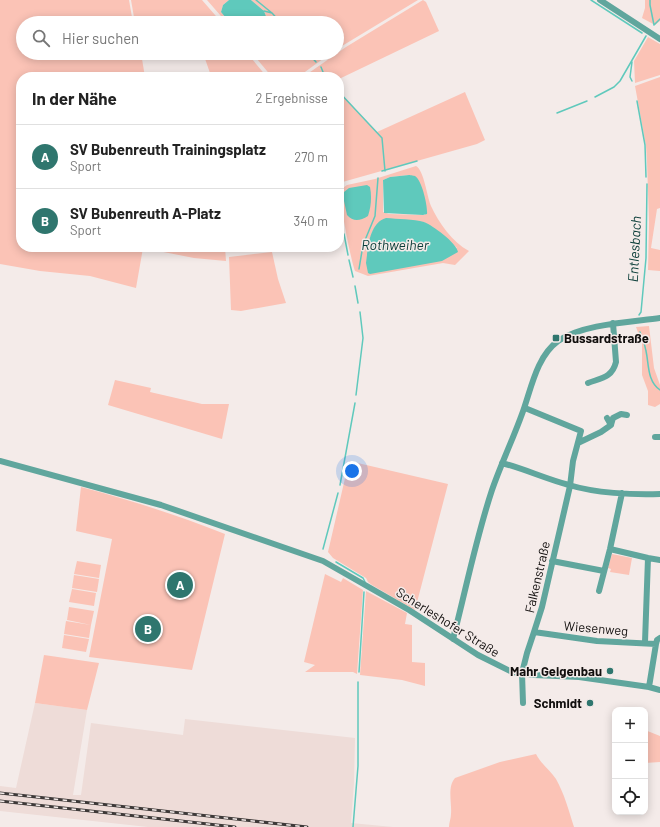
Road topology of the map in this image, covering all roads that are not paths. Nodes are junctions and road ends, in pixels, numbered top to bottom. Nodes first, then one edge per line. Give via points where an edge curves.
1 (600, 0) edge
2 (660, 39) edge
3 (660, 318) edge
4 (613, 323) junction
5 (588, 383) dead end
6 (525, 408) junction
7 (627, 415) dead end
8 (607, 418) dead end
9 (611, 425) junction
10 (578, 442) junction
11 (0, 461) edge
12 (502, 463) junction
13 (570, 486) junction
14 (622, 493) junction
15 (660, 494) edge
16 (610, 549) junction
17 (648, 558) junction
18 (660, 560) edge
19 (552, 561) junction
20 (604, 571) junction
21 (599, 591) dead end
22 (534, 632) junction
23 (660, 638) edge
24 (453, 639) junction
25 (645, 642) junction
26 (656, 644) junction
27 (522, 673) junction
28 (649, 686) junction
29 (660, 690) edge
30 (523, 703) dead end

1 - 2 street
3 - 4 street
4 - 5 street via 615,368 604,378
4 - 6 street via 574,333 559,340 550,348 541,363
6 - 10 street via 581,431
6 - 12 street
7 - 9 street via 621,414 613,418
8 - 9 street
9 - 10 street via 602,433
10 - 13 street, Falkenstraße
11 - 24 street, Scherleshofer Straße via 161,505 323,561 409,610
12 - 13 street
12 - 24 street via 492,488
13 - 14 street
13 - 19 street, Falkenstraße
14 - 15 street
14 - 16 street
16 - 17 street
16 - 20 street
17 - 18 street
17 - 25 street
19 - 20 street
19 - 22 street, Falkenstraße
20 - 21 street
22 - 25 street, Wiesenweg via 597,641
22 - 27 street, Falkenstraße
23 - 26 street
24 - 27 street, Scherleshofer Straße via 491,663 512,672
25 - 26 street, Wiesenweg
26 - 28 street
27 - 28 street, Scherleshofer Straße
27 - 30 street
28 - 29 street, Scherleshofer Straße

